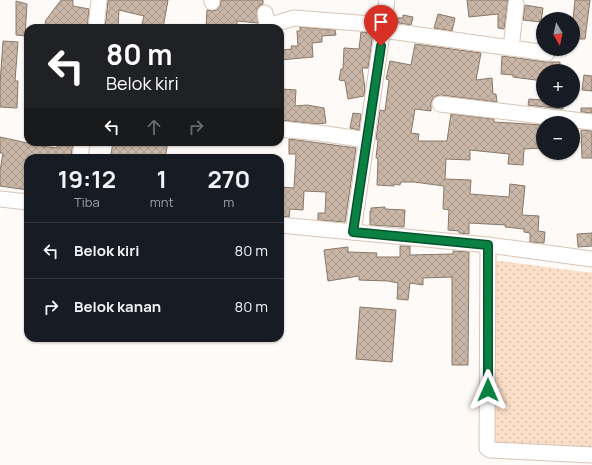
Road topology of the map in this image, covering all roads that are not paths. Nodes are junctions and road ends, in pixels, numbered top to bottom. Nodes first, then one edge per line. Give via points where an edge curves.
1 (99, 0) edge
2 (387, 0) edge
3 (516, 4) dead end
4 (265, 13) dead end
5 (96, 24) edge
6 (383, 27) junction
7 (511, 48) junction
8 (536, 51) edge
9 (440, 104) dead end
10 (592, 122) edge
11 (284, 129) edge
12 (367, 140) junction
13 (0, 199) edge
14 (24, 202) edge
15 (284, 225) edge
16 (353, 232) junction
17 (488, 245) junction
18 (592, 259) edge
19 (592, 455) edge
20 (528, 458) edge

1 - 5 street
2 - 6 street
3 - 7 street
4 - 6 street via 266,20 274,24 294,18
6 - 7 street
6 - 12 street
7 - 8 street
9 - 10 street
11 - 12 street
12 - 16 street
13 - 14 street
15 - 16 street
16 - 17 street
17 - 18 street
17 - 20 street via 487,448
19 - 20 street

